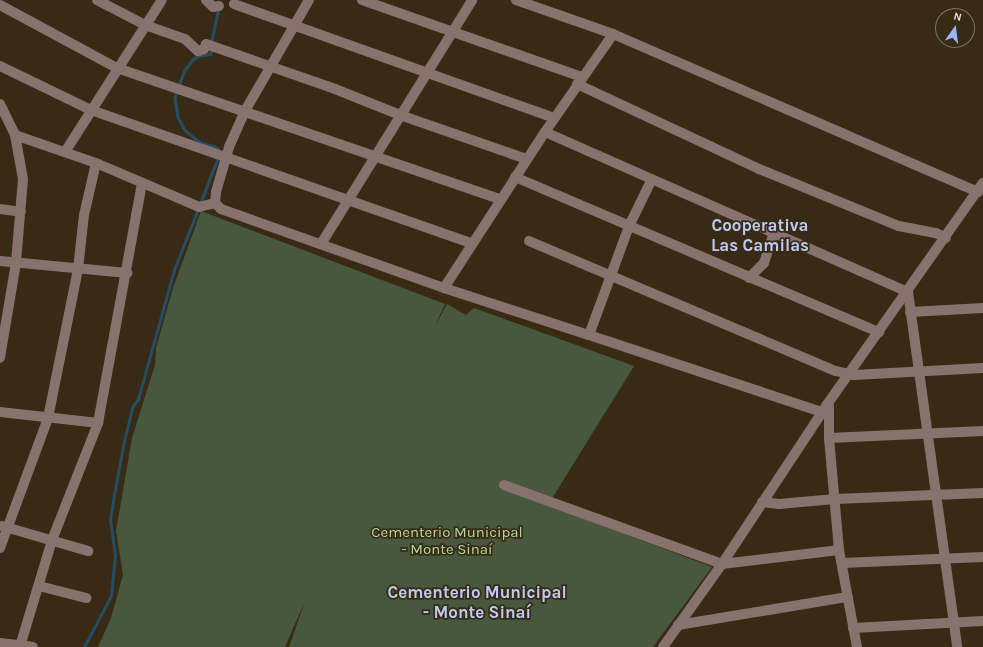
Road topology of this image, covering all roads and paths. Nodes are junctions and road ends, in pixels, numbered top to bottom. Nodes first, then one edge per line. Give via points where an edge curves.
1 (3, 0) edge
2 (97, 0) edge
3 (162, 0) edge
4 (206, 0) edge
5 (309, 0) edge
6 (362, 0) edge
7 (472, 0) edge
8 (516, 0) edge
9 (0, 4) edge
10 (234, 4) dead end
11 (219, 6) dead end
12 (145, 25) junction
13 (295, 25) junction
14 (452, 32) junction
15 (613, 34) junction
16 (0, 66) edge
17 (270, 66) junction
18 (117, 68) junction
19 (427, 72) junction
20 (580, 80) junction
21 (0, 104) edge
22 (91, 110) junction
23 (245, 111) junction
24 (400, 115) junction
25 (554, 118) junction
26 (545, 132) junction
27 (15, 135) junction
28 (65, 152) junction
29 (375, 156) junction
30 (224, 157) junction
31 (526, 159) junction
32 (96, 163) junction
33 (515, 177) junction
34 (652, 179) junction
35 (142, 184) junction
36 (981, 188) edge
37 (500, 199) junction
38 (347, 200) junction
39 (215, 203) junction
40 (0, 209) edge
41 (21, 212) junction
42 (629, 226) junction
43 (774, 233) junction
44 (946, 238) junction
45 (529, 241) dead end
46 (471, 243) junction
47 (321, 244) junction
48 (0, 261) edge
49 (16, 263) junction
50 (78, 269) junction
51 (127, 273) junction
52 (610, 275) junction
53 (749, 278) junction
54 (444, 288) junction
55 (908, 292) junction
56 (983, 308) edge
57 (4, 310) edge
58 (910, 312) junction
59 (878, 332) junction
60 (588, 335) junction
61 (0, 358) edge
62 (983, 368) edge
63 (919, 370) junction
64 (849, 373) junction
65 (824, 409) junction
66 (0, 412) edge
67 (48, 418) junction
68 (98, 423) junction
69 (983, 431) edge
70 (927, 434) junction
71 (829, 438) junction
72 (504, 485) dead end
73 (983, 493) edge
74 (936, 494) junction
75 (835, 499) junction
76 (762, 502) junction
77 (3, 526) edge
78 (52, 540) junction
79 (0, 548) edge
80 (839, 550) junction
81 (88, 551) dead end
82 (983, 557) edge
83 (944, 558) junction
84 (842, 563) junction
85 (722, 564) junction
86 (39, 586) junction
87 (848, 597) junction
88 (86, 598) dead end
89 (983, 621) edge
90 (953, 622) junction
91 (678, 626) junction
92 (854, 628) junction
93 (0, 643) edge
94 (20, 645) junction
95 (665, 646) edge
96 (33, 647) edge
97 (856, 647) edge
98 (957, 647) edge

1 - 9 street
2 - 12 street
3 - 12 street
4 - 11 street via 213,7
5 - 13 street
6 - 14 street
7 - 14 street
8 - 15 street
9 - 18 street
10 - 13 street
12 - 17 street via 185,39 198,51 204,49 206,44
12 - 18 street
13 - 17 street
13 - 19 street
14 - 19 street
14 - 20 street
15 - 20 street
15 - 36 street
16 - 22 street
17 - 23 street
17 - 24 street
18 - 22 street
18 - 23 street
19 - 24 street
19 - 25 street
20 - 25 street
20 - 44 street via 759,169 899,226 936,233
21 - 27 street
22 - 28 street
22 - 30 street via 209,154
23 - 29 street
23 - 30 street
24 - 29 street
24 - 31 street
25 - 26 street
26 - 31 street
26 - 34 street
27 - 28 street
27 - 41 street via 23,179
28 - 32 street
29 - 37 street
29 - 38 street
30 - 38 street
30 - 39 street
31 - 33 street
32 - 35 street
32 - 50 street via 84,215
33 - 37 street
33 - 42 street
34 - 42 street
34 - 43 street
35 - 39 street via 198,207
35 - 51 street
36 - 44 street
37 - 46 street
38 - 46 street
38 - 47 street
39 - 47 street via 221,209
40 - 41 street
41 - 49 street
42 - 52 street
42 - 53 street
43 - 53 street via 764,263
43 - 55 street
44 - 55 street
45 - 52 street
46 - 54 street
47 - 54 street
48 - 49 street
49 - 50 street
49 - 57 street
50 - 51 street
50 - 67 street
51 - 68 street
52 - 60 street
52 - 64 street via 836,371
53 - 59 street
54 - 60 street
55 - 58 street
55 - 59 street
56 - 58 street
57 - 61 street
58 - 63 street
59 - 64 street
60 - 65 street
62 - 63 street
63 - 64 street via 854,375
63 - 70 street
64 - 65 street
65 - 71 street via 829,407 830,411
65 - 76 street
66 - 67 street
67 - 68 street
67 - 77 street
68 - 78 street
69 - 70 street
70 - 71 street
70 - 74 street
71 - 75 street
72 - 85 street
73 - 74 street
74 - 75 street
74 - 83 street
75 - 76 street via 779,504
75 - 80 street
76 - 85 street
77 - 78 street
77 - 79 street
78 - 81 street
78 - 86 street
80 - 84 street
80 - 85 street
82 - 83 street
83 - 84 street
83 - 90 street
84 - 87 street
85 - 91 street
86 - 88 street
86 - 94 street
87 - 91 street
87 - 92 street
89 - 90 street
90 - 92 street
90 - 98 street
91 - 95 street
92 - 97 street
93 - 94 street
94 - 96 street

